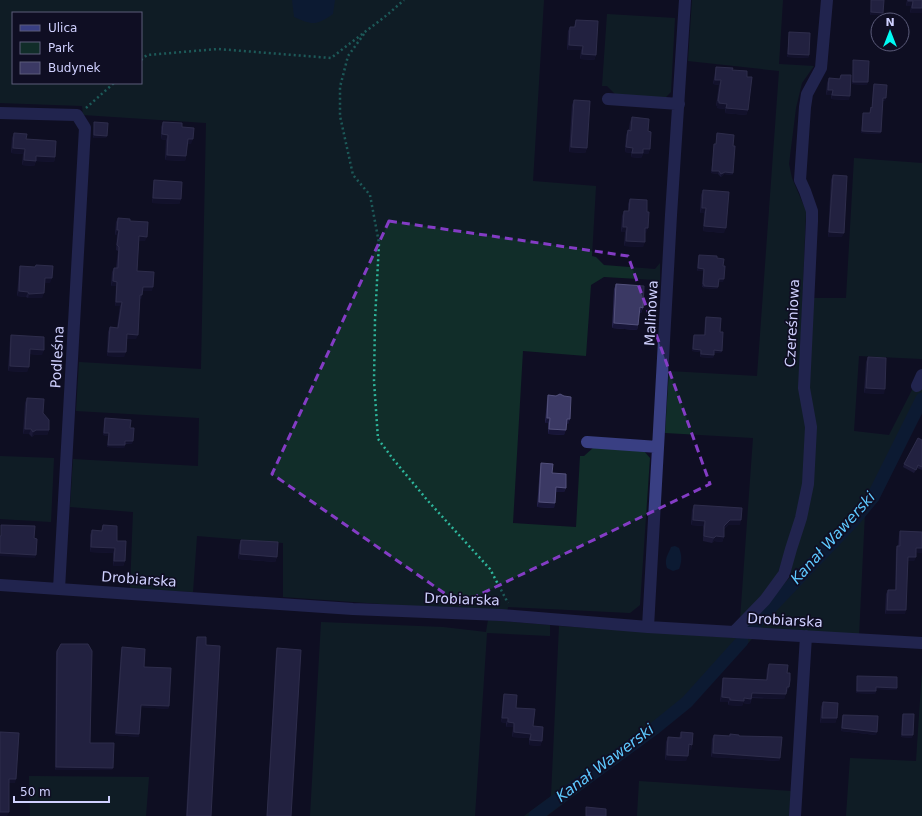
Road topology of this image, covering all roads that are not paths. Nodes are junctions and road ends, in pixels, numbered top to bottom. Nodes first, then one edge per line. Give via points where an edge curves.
1 (685, 0) edge
2 (827, 0) edge
3 (608, 99) dead end
4 (679, 104) junction
5 (0, 113) edge
6 (587, 442) dead end
7 (658, 447) junction
8 (0, 585) edge
9 (60, 588) junction
10 (648, 627) junction
11 (734, 632) junction
12 (806, 636) junction
13 (922, 643) edge
14 (795, 816) edge

1 - 4 street, Malinowa
2 - 11 street, Czereśniowa via 821,68 807,94 805,107 800,180 812,211 804,388 811,427 808,484 784,574 765,600
3 - 4 street
4 - 7 street, Malinowa
5 - 9 street, Podleśna via 77,116 85,128
6 - 7 street
7 - 10 street, Malinowa
8 - 9 street, Drobiarska
9 - 10 street, Drobiarska via 353,609 514,616
10 - 11 street, Drobiarska
11 - 12 street, Drobiarska
12 - 13 street, Drobiarska
12 - 14 street

